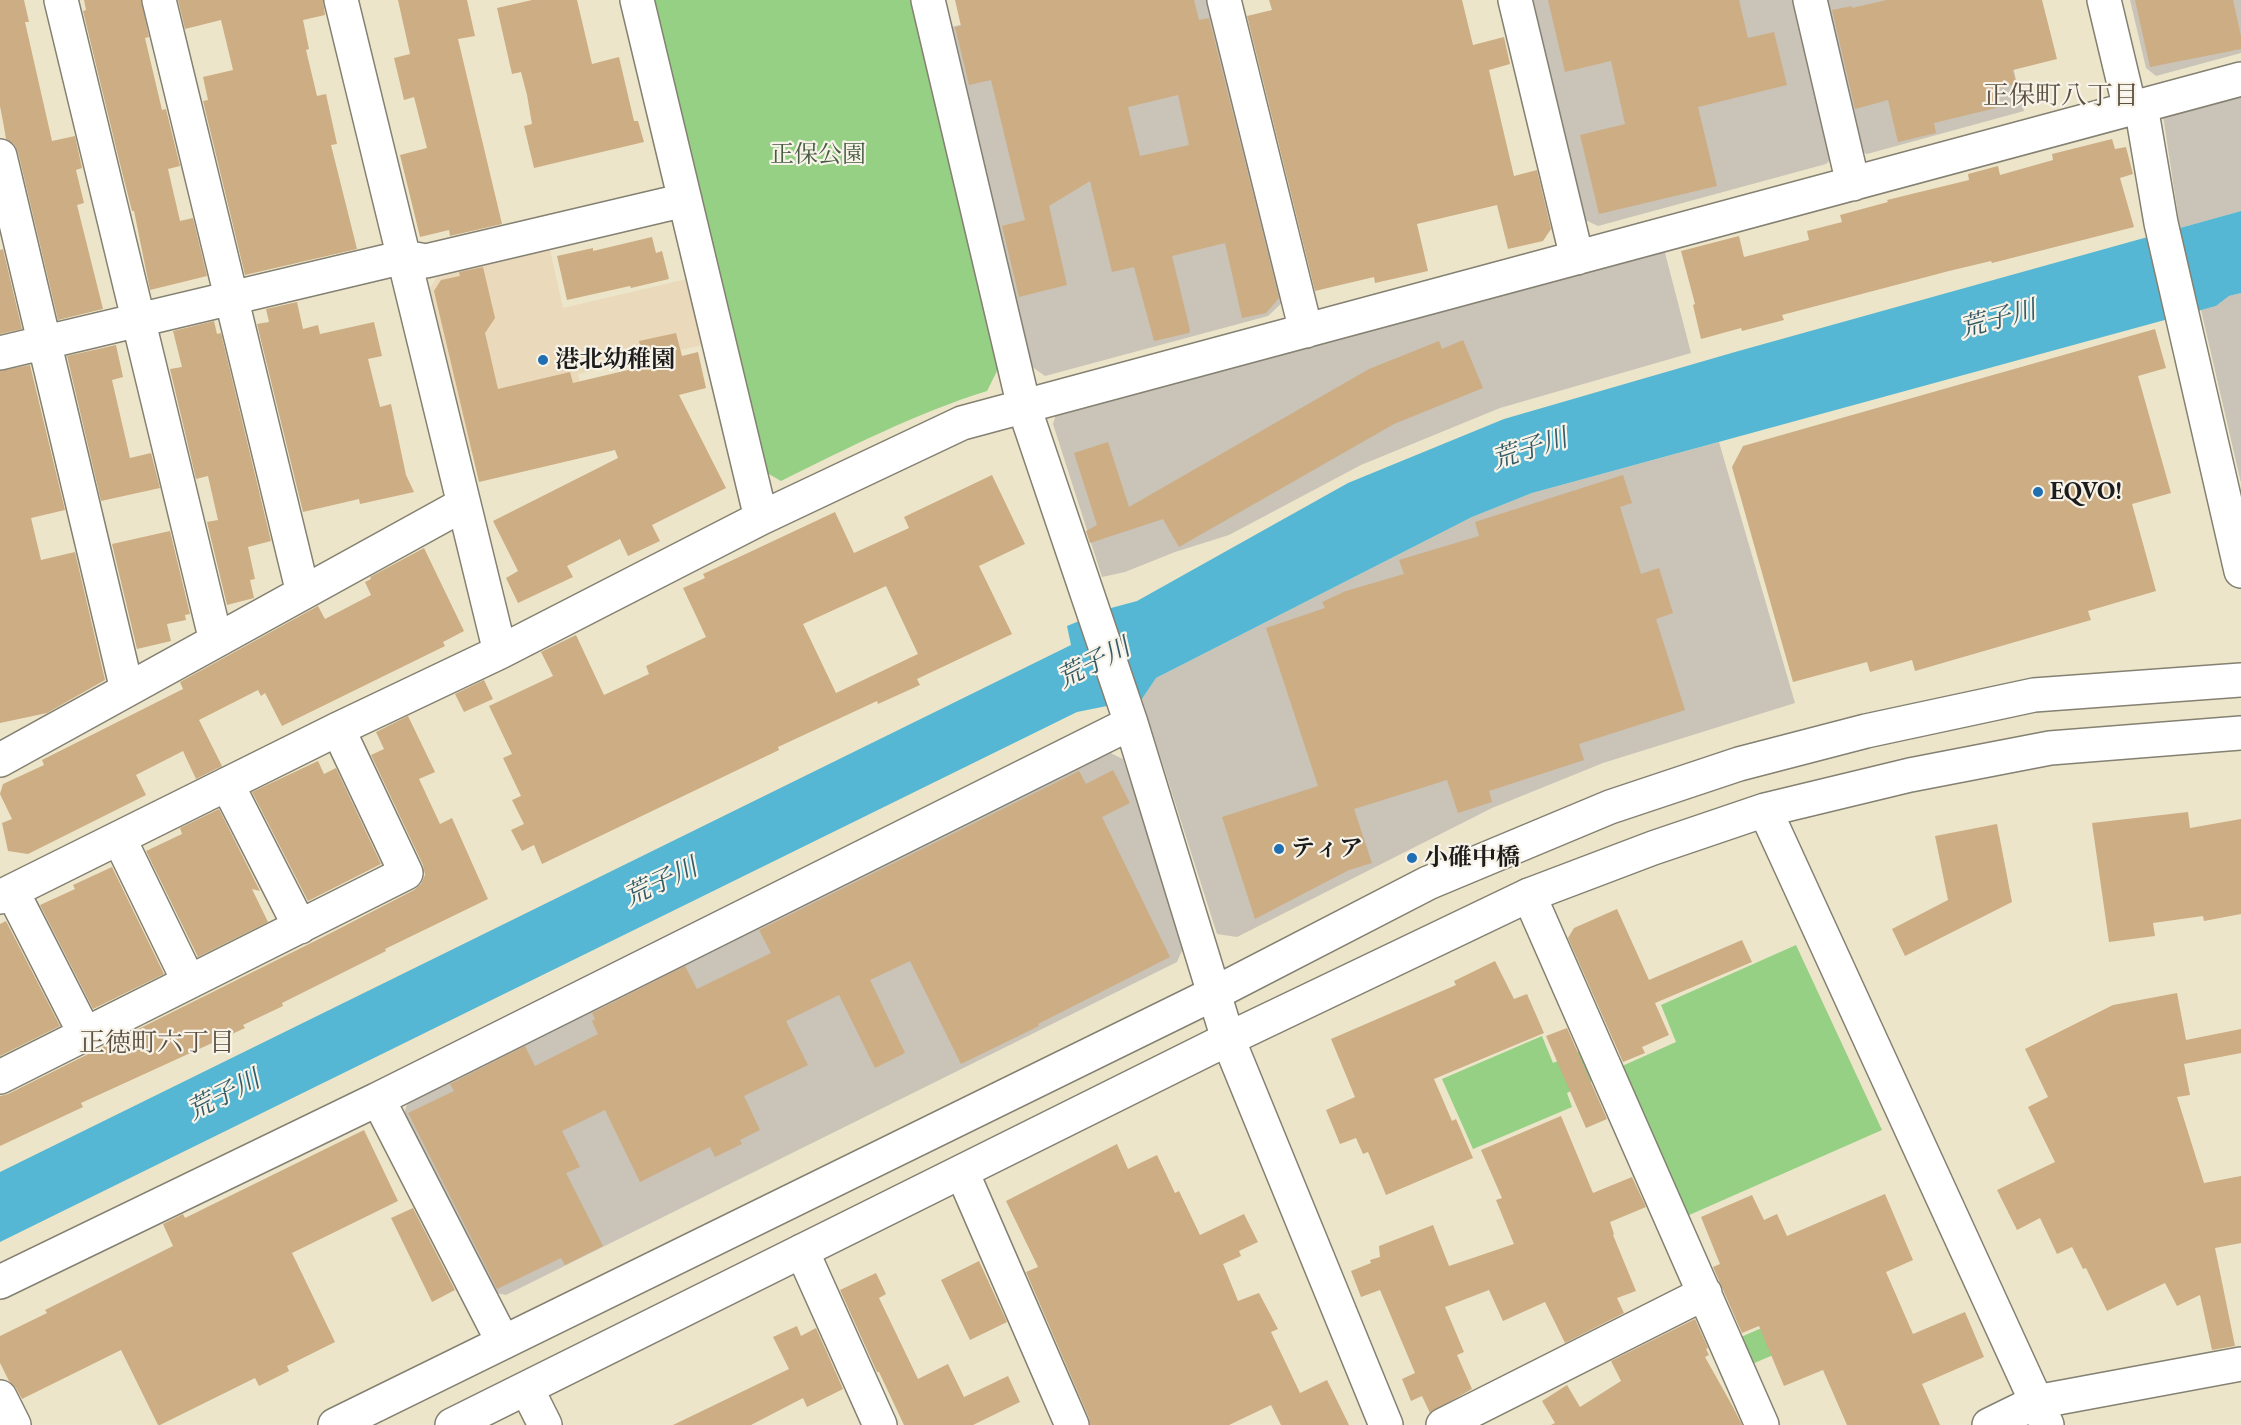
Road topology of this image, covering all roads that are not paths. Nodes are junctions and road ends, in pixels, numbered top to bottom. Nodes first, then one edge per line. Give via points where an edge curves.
1 (61, 0) edge
2 (159, 0) edge
3 (341, 0) edge
4 (637, 0) edge
5 (928, 0) edge
6 (1224, 0) edge
7 (1515, 0) edge
8 (1810, 0) edge
9 (2103, 0) edge
10 (2241, 79) edge
11 (2135, 107) junction
12 (0, 156) edge
13 (1853, 184) junction
14 (685, 200) junction
15 (404, 257) junction
16 (1577, 258) junction
17 (231, 298) junction
18 (139, 320) junction
19 (1306, 331) junction
20 (44, 342) junction
21 (0, 353) edge
22 (1024, 407) junction
23 (464, 504) junction
24 (761, 518) junction
25 (2241, 571) edge
26 (303, 593) junction
27 (216, 641) junction
28 (500, 652) junction
29 (2241, 680) edge
30 (127, 690) junction
31 (1127, 712) junction
32 (338, 729) junction
33 (2241, 733) edge
34 (0, 760) edge
35 (227, 784) junction
36 (1765, 810) junction
37 (118, 838) junction
38 (3, 895) edge
39 (1529, 896) junction
40 (300, 927) junction
41 (189, 982) junction
42 (1215, 993) junction
43 (85, 1034) junction
44 (1228, 1039) junction
45 (0, 1077) edge
46 (378, 1099) junction
47 (962, 1172) junction
48 (802, 1251) junction
49 (0, 1282) edge
50 (1705, 1293) junction
51 (503, 1342) junction
52 (2241, 1364) edge
53 (527, 1389) junction
54 (0, 1397) edge
55 (2042, 1414) edge
56 (14, 1425) edge
57 (335, 1425) edge
58 (453, 1425) edge
59 (545, 1425) edge
60 (880, 1425) edge
61 (1072, 1425) edge
62 (1386, 1425) edge
63 (1443, 1425) edge
64 (1762, 1425) edge
65 (1989, 1425) edge

1 - 18 street
2 - 17 street
3 - 15 street
4 - 14 street
5 - 22 street
6 - 19 street
7 - 16 street
8 - 13 street
9 - 11 street
10 - 11 street
11 - 13 street
11 - 25 street
12 - 20 street
13 - 16 street
14 - 15 street via 426,261
14 - 24 street
15 - 17 street
15 - 23 street
16 - 19 street
17 - 18 street
17 - 26 street
18 - 20 street
18 - 27 street
19 - 22 street
20 - 21 street
20 - 30 street
22 - 24 street via 962,423
22 - 31 street
23 - 26 street
23 - 28 street
24 - 28 street
26 - 27 street
27 - 30 street
28 - 32 street
29 - 42 street via 2034,695 1866,731 1739,764 1610,807 1428,883
30 - 34 street
31 - 42 street
31 - 46 street
32 - 35 street
32 - 40 street via 406,873
33 - 36 street via 2050,748 1910,775
35 - 37 street
35 - 40 street
36 - 39 street
36 - 55 street
37 - 38 street
37 - 41 street
38 - 43 street
39 - 44 street
39 - 50 street
40 - 41 street
41 - 43 street
42 - 44 street
42 - 51 street
43 - 45 street
44 - 47 street
44 - 62 street
46 - 49 street
46 - 51 street
47 - 48 street
47 - 61 street
48 - 53 street
48 - 60 street
50 - 63 street
50 - 64 street
51 - 57 street
52 - 55 street
53 - 58 street
53 - 59 street
54 - 56 street
55 - 65 street

